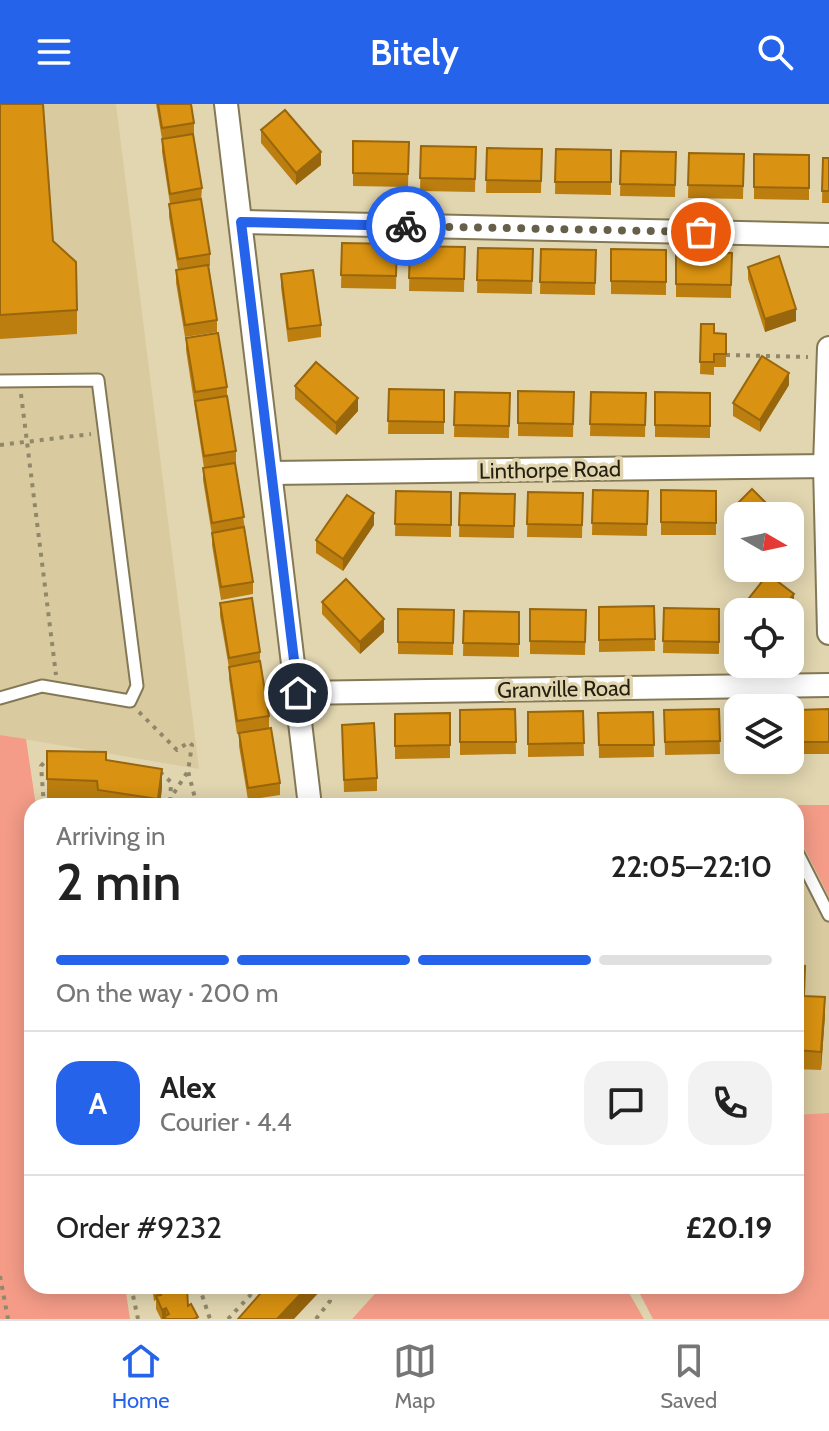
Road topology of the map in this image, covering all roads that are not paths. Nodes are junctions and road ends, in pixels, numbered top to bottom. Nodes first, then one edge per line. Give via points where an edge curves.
1 (226, 104) edge
2 (241, 222) junction
3 (829, 235) edge
4 (829, 348) edge
5 (829, 358) edge
6 (0, 381) edge
7 (827, 466) edge
8 (271, 473) junction
9 (829, 633) edge
10 (829, 685) edge
11 (298, 693) junction
12 (0, 698) edge
13 (309, 798) edge
14 (804, 866) edge
15 (829, 915) edge

1 - 2 street
2 - 3 street
2 - 8 street
4 - 5 street
5 - 7 street
6 - 12 lane via 98,380 137,686 130,701 42,686
7 - 8 street, Linthorpe Road
7 - 9 street
8 - 11 street
10 - 11 street, Granville Road
11 - 13 street
14 - 15 lane

